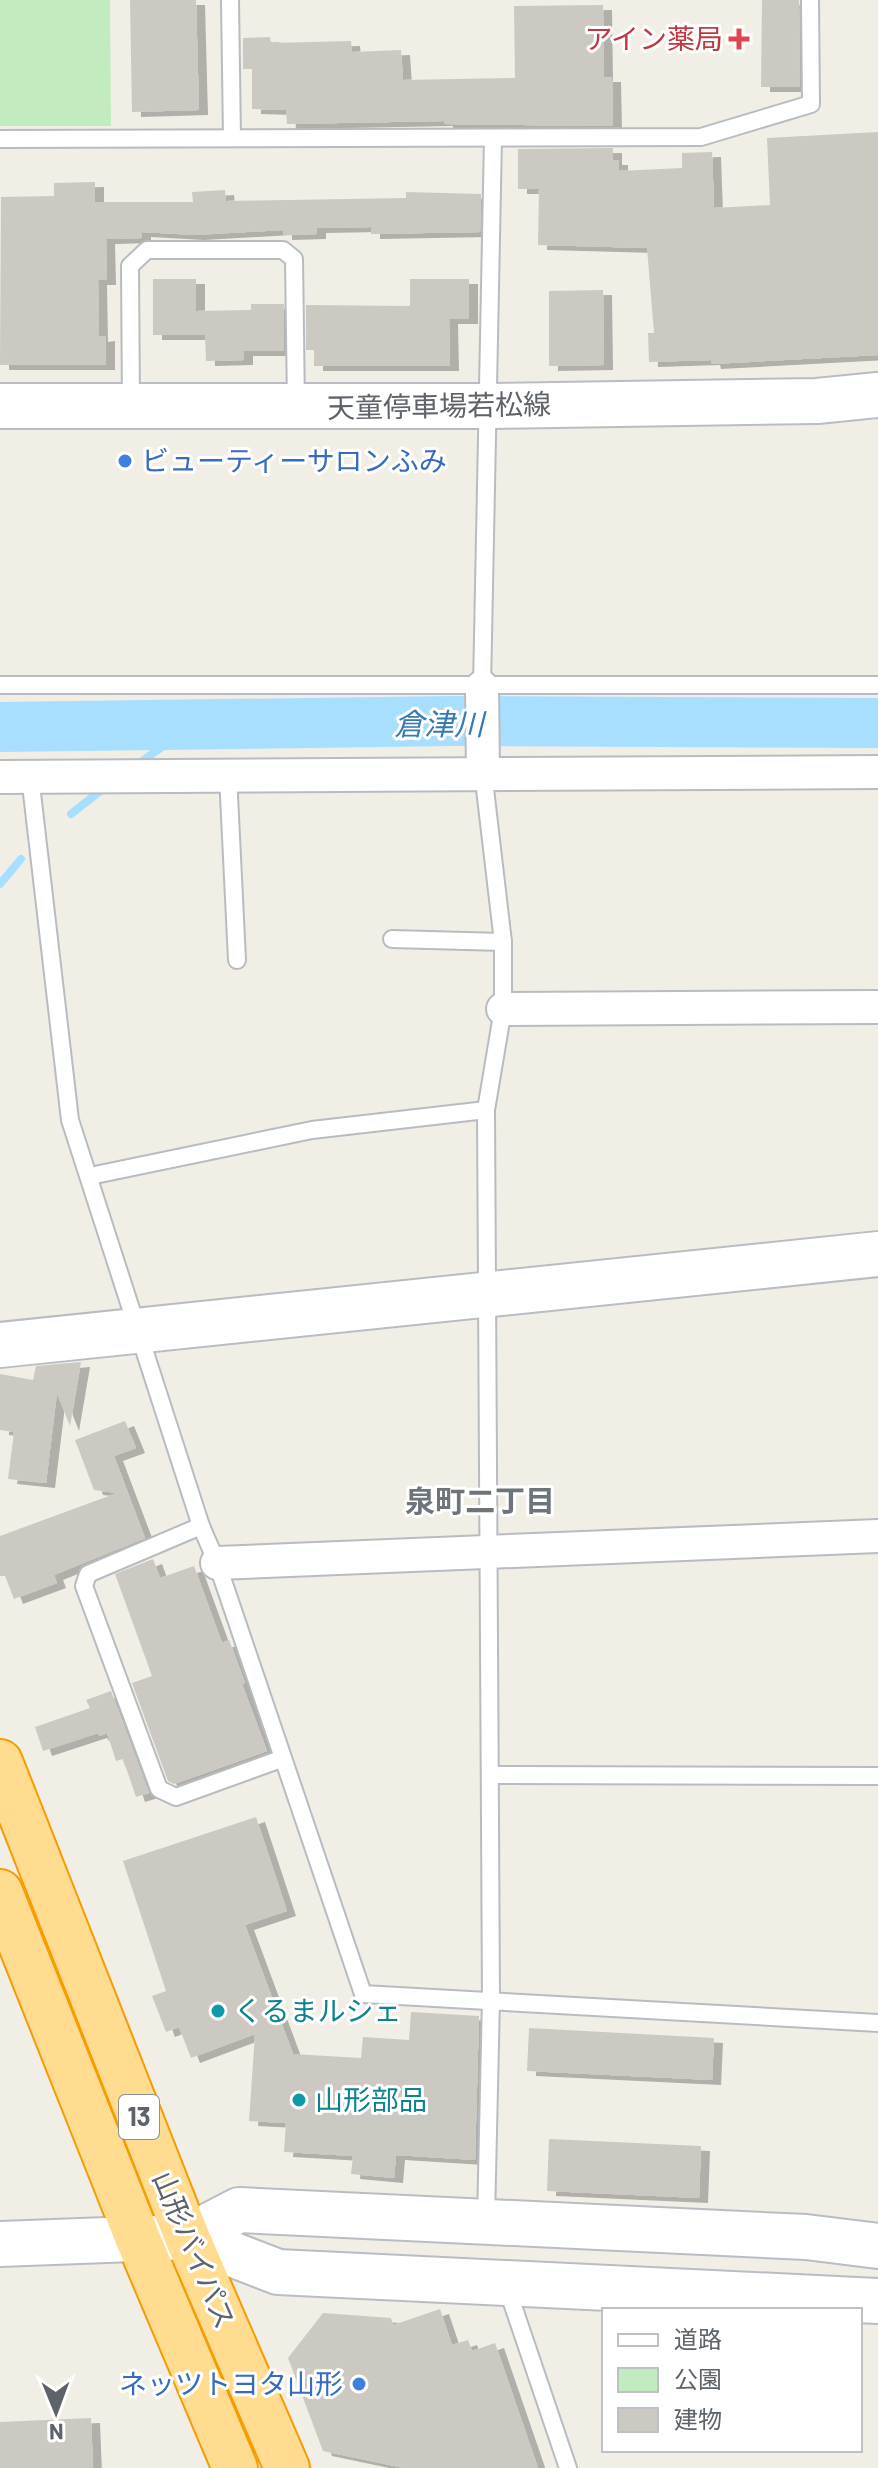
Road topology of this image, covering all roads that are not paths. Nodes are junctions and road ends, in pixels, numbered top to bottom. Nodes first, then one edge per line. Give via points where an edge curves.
1 (230, 0) edge
2 (810, 0) edge
3 (232, 138) junction
4 (493, 138) junction
5 (0, 139) edge
6 (878, 395) edge
7 (0, 406) edge
8 (486, 406) junction
9 (131, 407) junction
10 (296, 408) junction
11 (0, 685) edge
12 (878, 685) edge
13 (482, 692) junction
14 (483, 764) junction
15 (878, 772) edge
16 (228, 775) junction
17 (15, 776) edge
18 (392, 939) dead end
19 (503, 942) junction
20 (237, 960) dead end
21 (878, 1007) edge
22 (503, 1009) junction
23 (486, 1110) junction
24 (90, 1176) junction
25 (878, 1254) edge
26 (489, 1294) junction
27 (139, 1330) junction
28 (0, 1345) edge
29 (201, 1526) junction
30 (878, 1536) edge
31 (490, 1549) junction
32 (217, 1563) junction
33 (281, 1759) junction
34 (0, 1762) edge
35 (490, 1775) junction
36 (878, 1776) edge
37 (0, 1892) edge
38 (491, 1999) junction
39 (878, 2023) edge
40 (486, 2222) junction
41 (187, 2237) junction
42 (138, 2239) junction
43 (0, 2244) edge
44 (878, 2246) edge
45 (505, 2283) junction
46 (878, 2301) edge
47 (235, 2468) edge
48 (287, 2468) edge
49 (568, 2468) edge

1 - 3 lane
2 - 4 lane via 811,104 701,137
3 - 4 lane
3 - 5 lane
4 - 8 lane
6 - 8 street, 天童停車場若松線 via 817,401
7 - 9 street, 天童停車場若松線
8 - 10 street, 天童停車場若松線
8 - 13 lane
9 - 10 street, 天童停車場若松線
9 - 10 lane via 130,266 147,250 283,250 294,259
11 - 13 lane
12 - 13 lane
13 - 14 street
14 - 15 street
14 - 16 street
14 - 19 lane
16 - 17 street
16 - 20 lane
17 - 24 lane via 70,1120
18 - 19 lane
19 - 22 lane
21 - 22 street
22 - 23 lane
23 - 24 lane via 312,1130
23 - 26 lane
24 - 27 lane
25 - 26 street
26 - 27 street
26 - 31 lane
27 - 28 street
27 - 29 lane
29 - 32 lane
29 - 33 lane via 88,1574 84,1586 159,1789 176,1797
30 - 31 street
31 - 32 street
31 - 35 lane
32 - 33 lane
33 - 38 lane via 363,1994
34 - 41 highway, 山形バイパス / 13
35 - 36 lane
35 - 38 lane
37 - 42 highway, 山形バイパス / 13
38 - 39 lane
38 - 40 lane
40 - 41 street via 239,2210
40 - 44 street via 806,2237
41 - 42 street
41 - 45 street via 278,2272
41 - 48 highway, 山形バイパス / 13
42 - 43 street
42 - 47 highway, 山形バイパス / 13
45 - 46 street
45 - 49 lane

